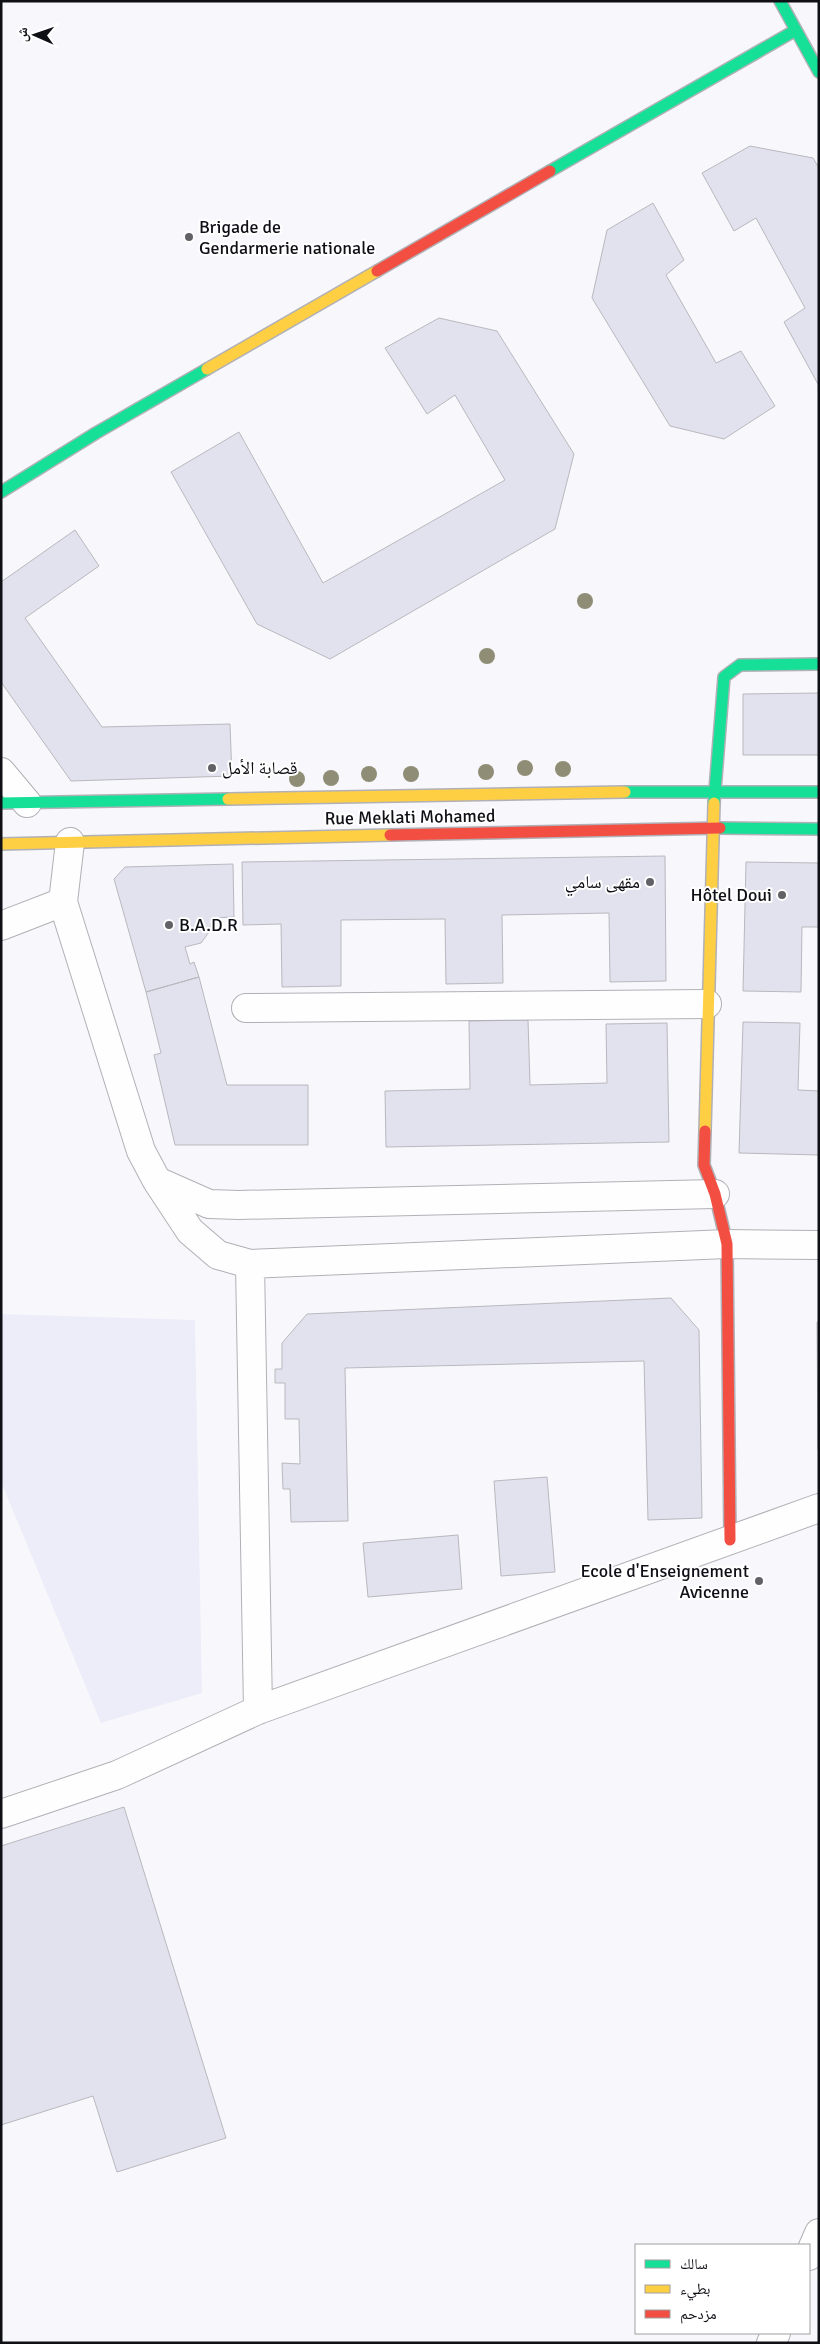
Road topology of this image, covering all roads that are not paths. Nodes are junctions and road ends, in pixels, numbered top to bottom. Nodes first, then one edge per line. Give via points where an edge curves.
1 (780, 1) edge
2 (796, 30) junction
3 (819, 72) edge
4 (1, 492) edge
5 (819, 664) edge
6 (1, 772) edge
7 (714, 791) junction
8 (819, 792) edge
9 (14, 803) edge
10 (712, 828) junction
11 (819, 829) edge
12 (70, 842) junction
13 (1, 844) edge
14 (64, 902) junction
15 (1, 926) edge
16 (707, 1004) junction
17 (246, 1008) dead end
18 (157, 1181) junction
19 (715, 1194) junction
20 (728, 1244) junction
21 (819, 1245) edge
22 (250, 1264) junction
23 (819, 1508) edge
24 (730, 1540) junction
25 (258, 1710) junction
26 (1, 1814) edge
27 (819, 2233) edge
28 (810, 2254) edge

1 - 2 street
2 - 3 street
2 - 4 street via 96,433
5 - 7 street via 740,665 724,677
6 - 9 street
7 - 8 street, Rue Meklati Mohamed
7 - 9 street, Rue Meklati Mohamed
7 - 10 street
10 - 11 street, Rue Meklati Mohamed
10 - 12 street, Rue Meklati Mohamed
10 - 16 street
12 - 13 street, Rue Meklati Mohamed
12 - 14 street
14 - 15 street
14 - 18 street via 141,1150
16 - 17 street
16 - 19 street via 704,1165
18 - 19 street via 209,1204 239,1205
18 - 22 street via 190,1231 218,1255
19 - 20 street
20 - 21 street
20 - 22 street
20 - 24 street
22 - 25 street
23 - 24 street
24 - 25 street
25 - 26 street via 117,1775
27 - 28 street

